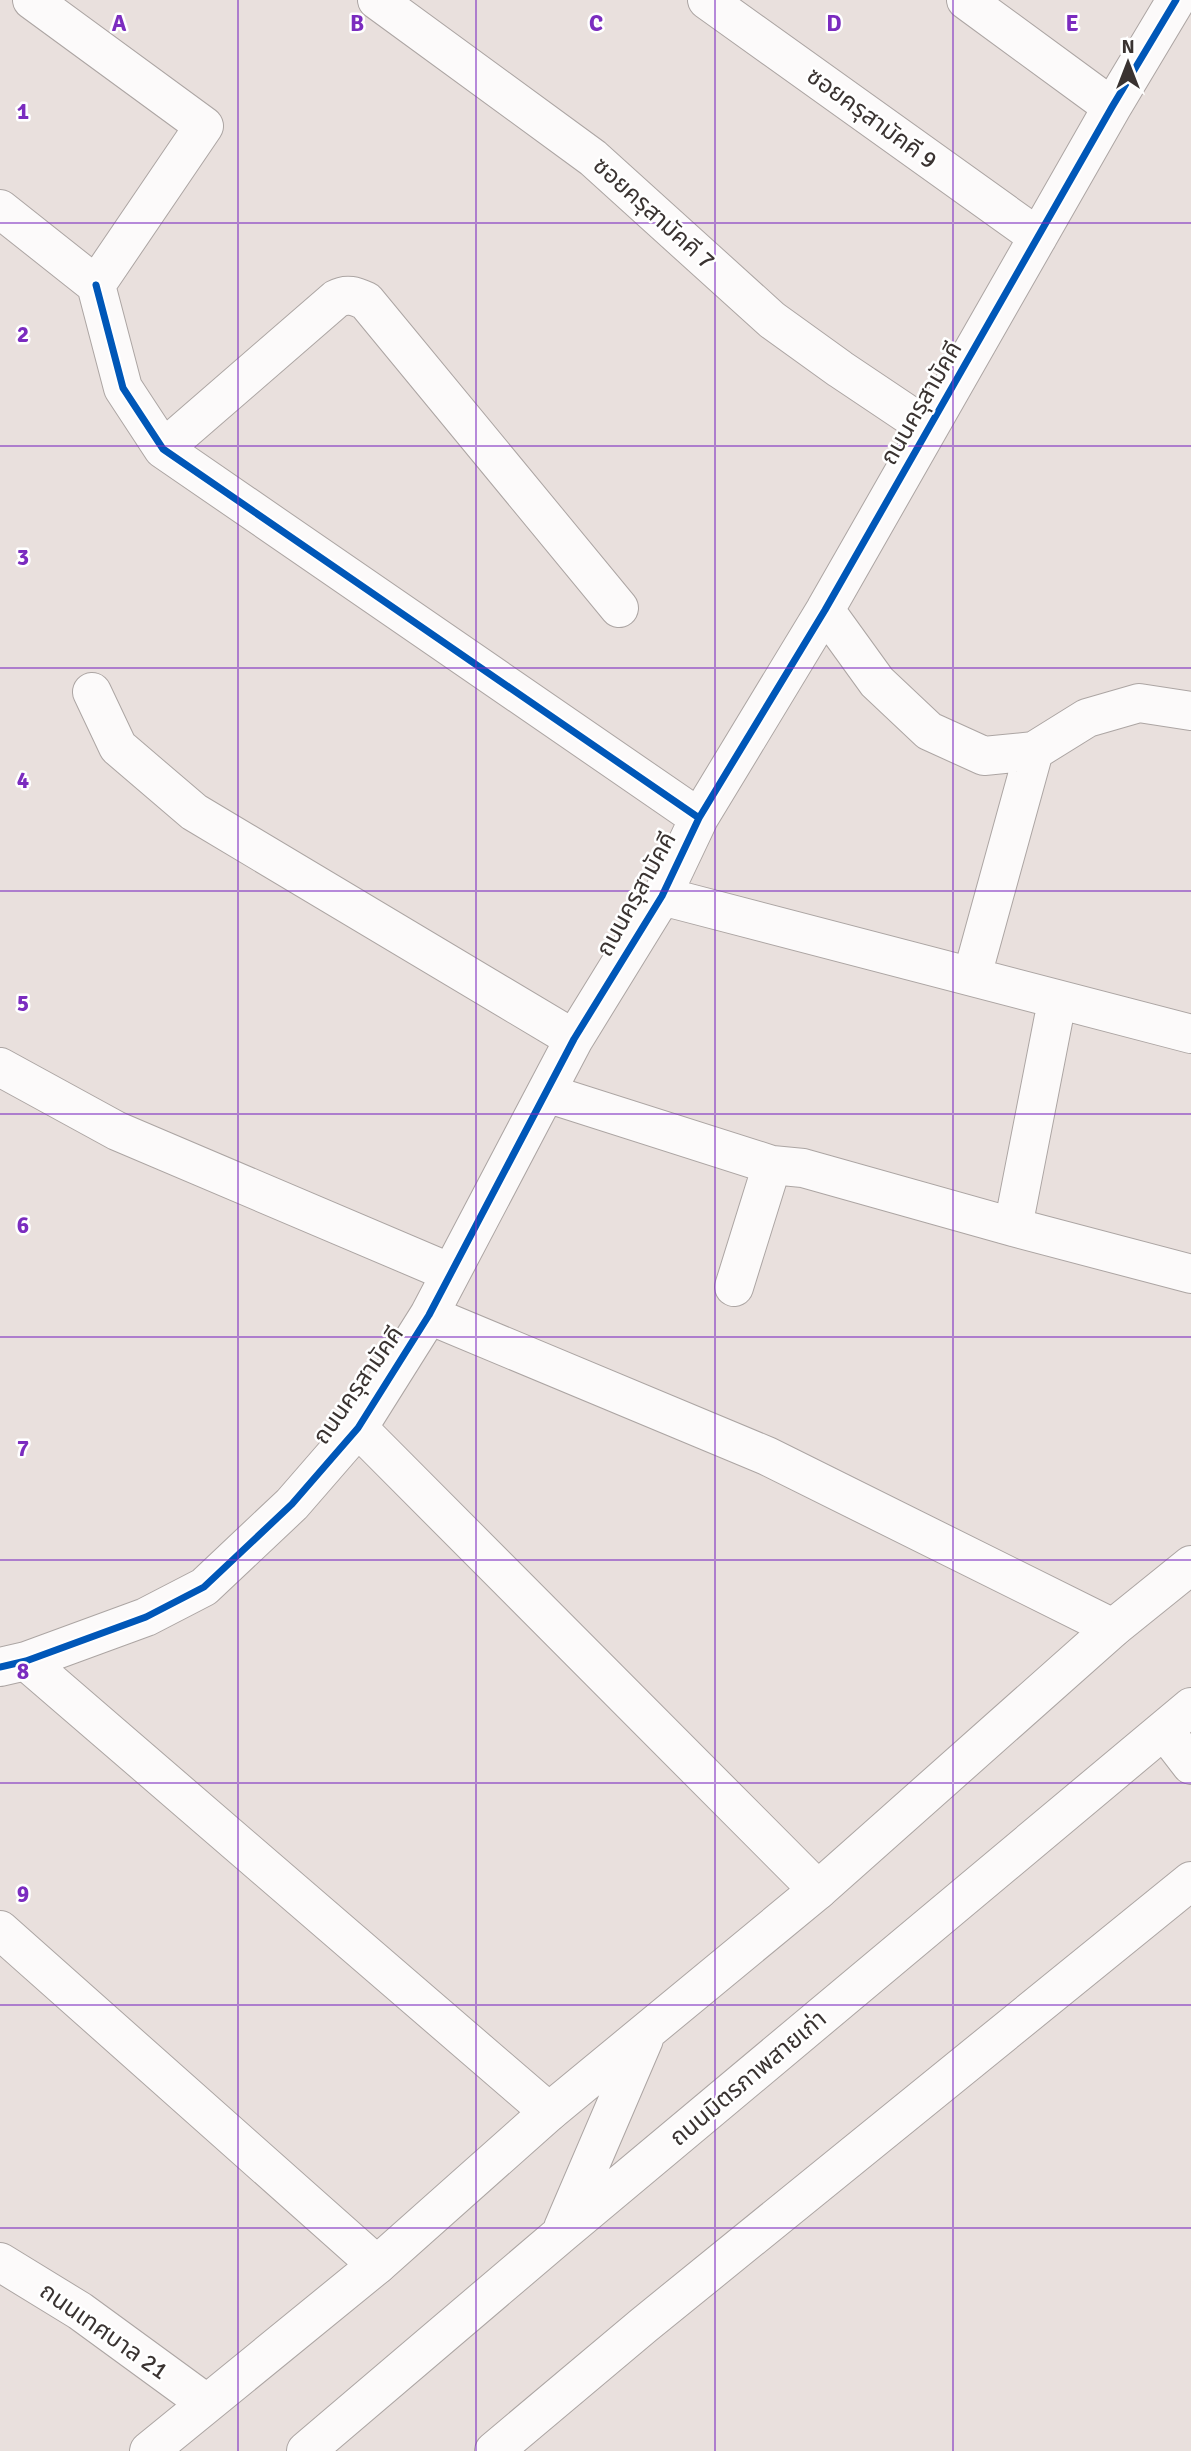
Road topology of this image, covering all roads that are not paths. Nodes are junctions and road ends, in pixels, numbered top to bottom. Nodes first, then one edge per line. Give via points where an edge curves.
1 (32, 0) edge
2 (377, 0) edge
3 (707, 0) edge
4 (966, 0) edge
5 (1176, 0) edge
6 (1112, 107) junction
7 (0, 209) edge
8 (1038, 237) junction
9 (96, 285) junction
10 (928, 428) junction
11 (163, 449) junction
12 (619, 608) dead end
13 (825, 610) junction
14 (92, 692) dead end
15 (1191, 710) edge
16 (1034, 751) junction
17 (699, 818) junction
18 (662, 896) junction
19 (972, 976) junction
20 (1057, 1001) junction
21 (1191, 1034) edge
22 (574, 1039) junction
23 (0, 1067) edge
24 (546, 1093) junction
25 (772, 1165) junction
26 (1013, 1227) junction
27 (451, 1273) junction
28 (1191, 1274) edge
29 (734, 1287) dead end
30 (429, 1315) junction
31 (358, 1428) junction
32 (1191, 1565) edge
33 (1114, 1628) junction
34 (13, 1664) edge
35 (1177, 1719) edge
36 (1191, 1765) edge
37 (1191, 1881) edge
38 (818, 1890) junction
39 (0, 1930) edge
40 (646, 2033) junction
41 (550, 2112) junction
42 (561, 2234) junction
43 (0, 2262) edge
44 (377, 2265) junction
45 (206, 2403) junction
46 (149, 2451) edge
47 (306, 2451) edge
48 (494, 2451) edge

1 - 9 street via 204,127
2 - 10 street, ซอยครุสามัคคี 7 via 593,158 772,320
3 - 8 street, ซอยครุสามัคคี 9
4 - 6 street
5 - 6 street, ถนนครุสามัคคี
6 - 8 street, ถนนครุสามัคคี
7 - 9 street
8 - 10 street, ถนนครุสามัคคี
9 - 11 street via 123,388
10 - 13 street, ถนนครุสามัคคี
11 - 12 street via 336,299 356,296 366,301
11 - 17 street
13 - 16 street via 877,682 929,731 984,756
13 - 17 street, ถนนครุสามัคคี
14 - 22 street via 118,747 194,813
15 - 16 street via 1139,703 1087,718
16 - 19 street
17 - 18 street, ถนนครุสามัคคี
18 - 19 street
18 - 22 street, ถนนครุสามัคคี
19 - 20 street
20 - 21 street
20 - 26 street
22 - 24 street, ถนนครุสามัคคี
23 - 27 street via 117,1131
24 - 25 street
24 - 27 street, ถนนครุสามัคคี
25 - 26 street via 803,1168
25 - 29 street
26 - 28 street
27 - 30 street, ถนนครุสามัคคี
30 - 31 street, ถนนครุสามัคคี
30 - 33 street via 768,1456
31 - 34 street, ถนนครุสามัคคี via 292,1504 204,1587 146,1616
31 - 38 street
32 - 33 street
33 - 38 street
34 - 41 street
35 - 36 street
35 - 42 street, ถนนมิตรภาพสายเก่า
37 - 48 street
38 - 40 street
39 - 44 street
40 - 41 street
40 - 42 street
41 - 44 street
42 - 47 street, ถนนมิตรภาพสายเก่า
43 - 45 street, ถนนเทศบาล 21 via 80,2311
44 - 45 street
45 - 46 street

